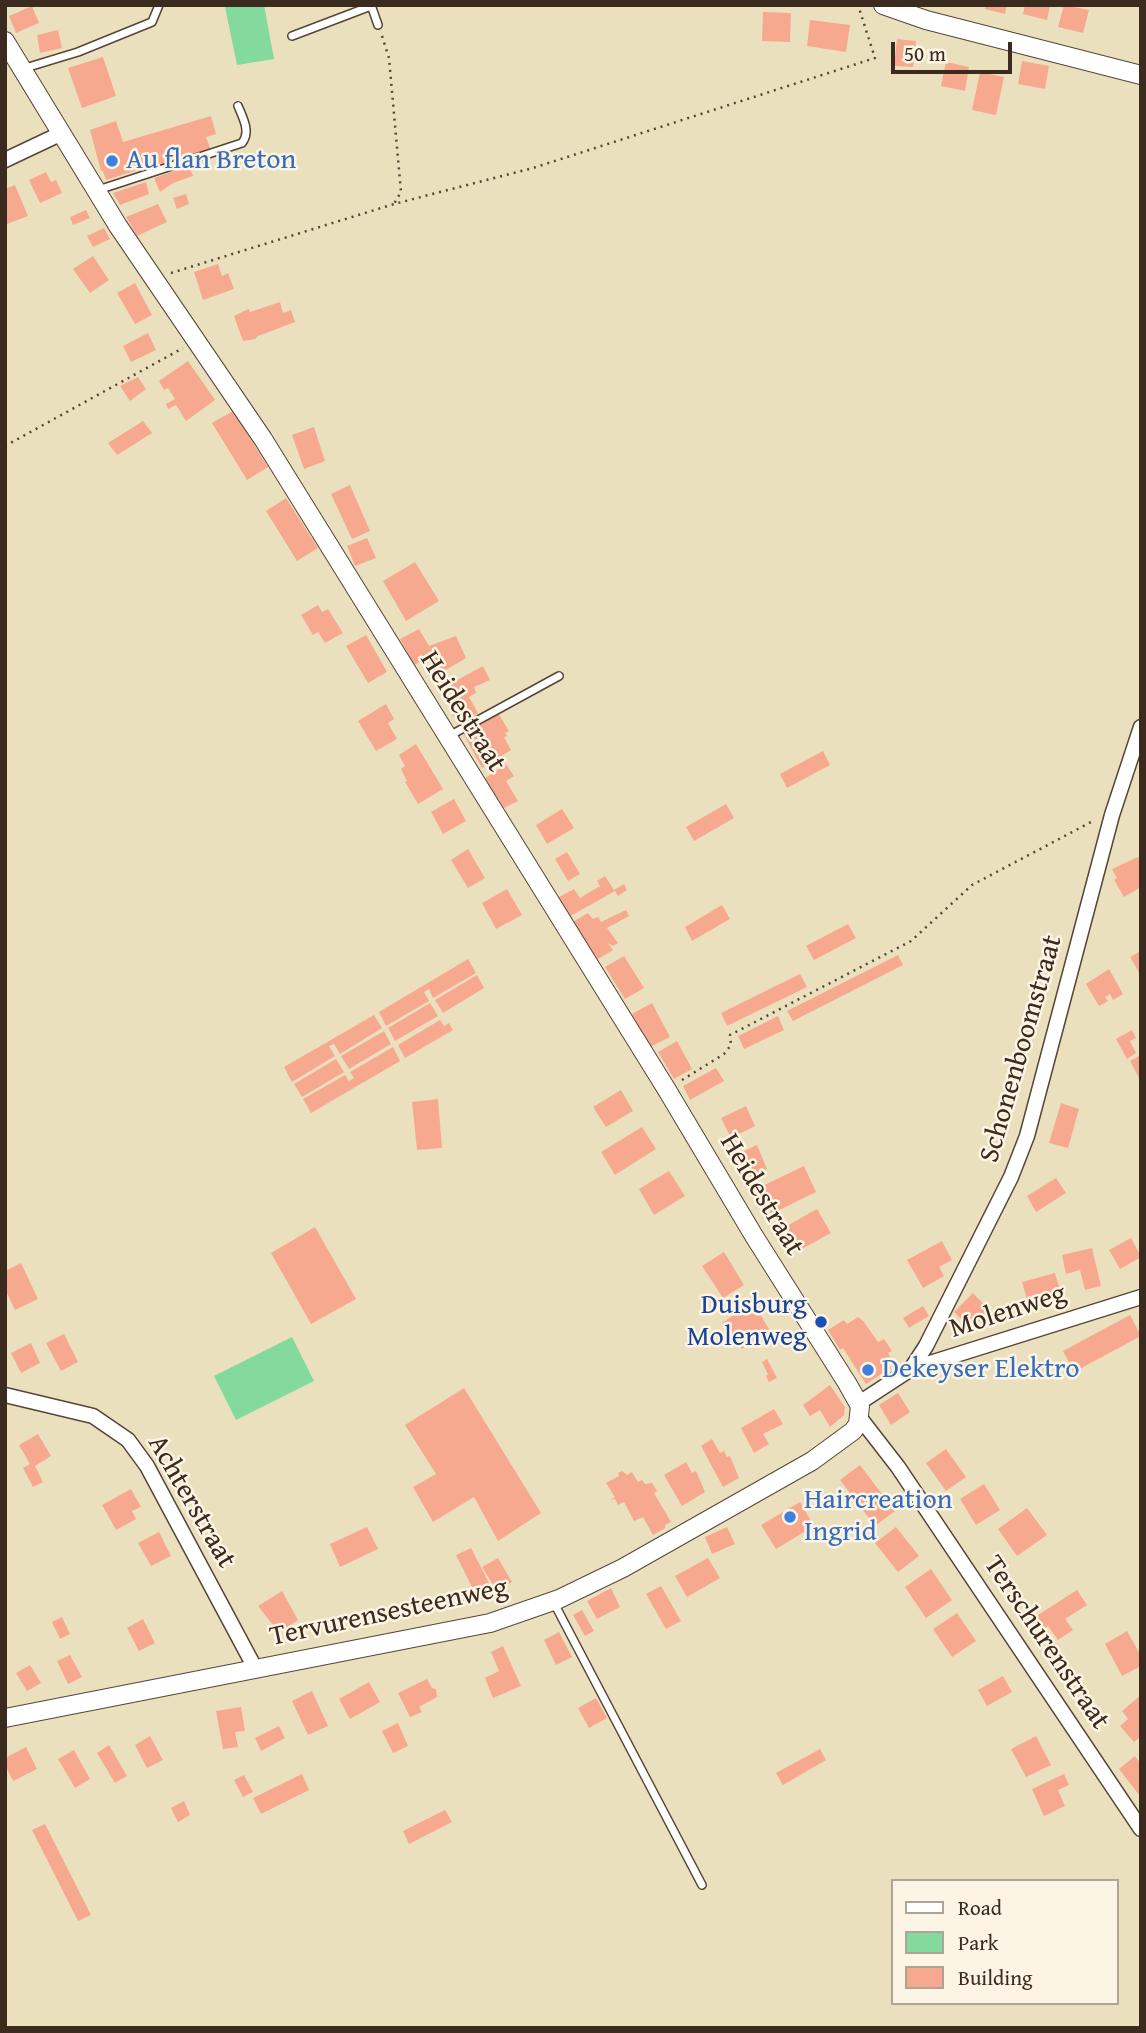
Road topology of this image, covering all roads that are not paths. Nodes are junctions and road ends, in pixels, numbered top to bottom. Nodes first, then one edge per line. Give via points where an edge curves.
1 (159, 5) edge
2 (883, 5) edge
3 (371, 6) edge
4 (378, 24) road end
5 (292, 36) dead end
6 (5, 41) edge
7 (22, 69) junction
8 (1141, 75) edge
9 (238, 106) dead end
10 (60, 134) junction
11 (5, 160) edge
12 (96, 191) junction
13 (559, 676) dead end
14 (1141, 727) edge
15 (447, 738) junction
16 (1141, 1297) edge
17 (911, 1369) junction
18 (5, 1395) edge
19 (859, 1411) junction
20 (553, 1601) junction
21 (255, 1668) junction
22 (5, 1718) edge
23 (1141, 1829) edge
24 (702, 1885) dead end

1 - 7 lane via 152,22
2 - 8 street via 938,24
3 - 4 lane
3 - 5 lane
6 - 7 street, Heidestraat
7 - 10 street, Heidestraat
9 - 12 lane via 247,130 242,143
10 - 11 street
10 - 12 street, Heidestraat
12 - 15 street, Heidestraat via 263,439
13 - 15 lane
14 - 17 street, Schonenboomstraat via 1112,815 1027,1136 1005,1189
15 - 19 street, Heidestraat via 667,1090
16 - 17 street, Molenweg
17 - 19 street, Molenweg
18 - 21 street, Achterstraat via 93,1416 128,1440 147,1466
19 - 20 street, Tervurensesteenweg via 853,1431 812,1461 622,1568
19 - 23 street, Terschurenstraat
20 - 21 street, Tervurensesteenweg via 490,1623
20 - 24 lane
21 - 22 street, Tervurensesteenweg

